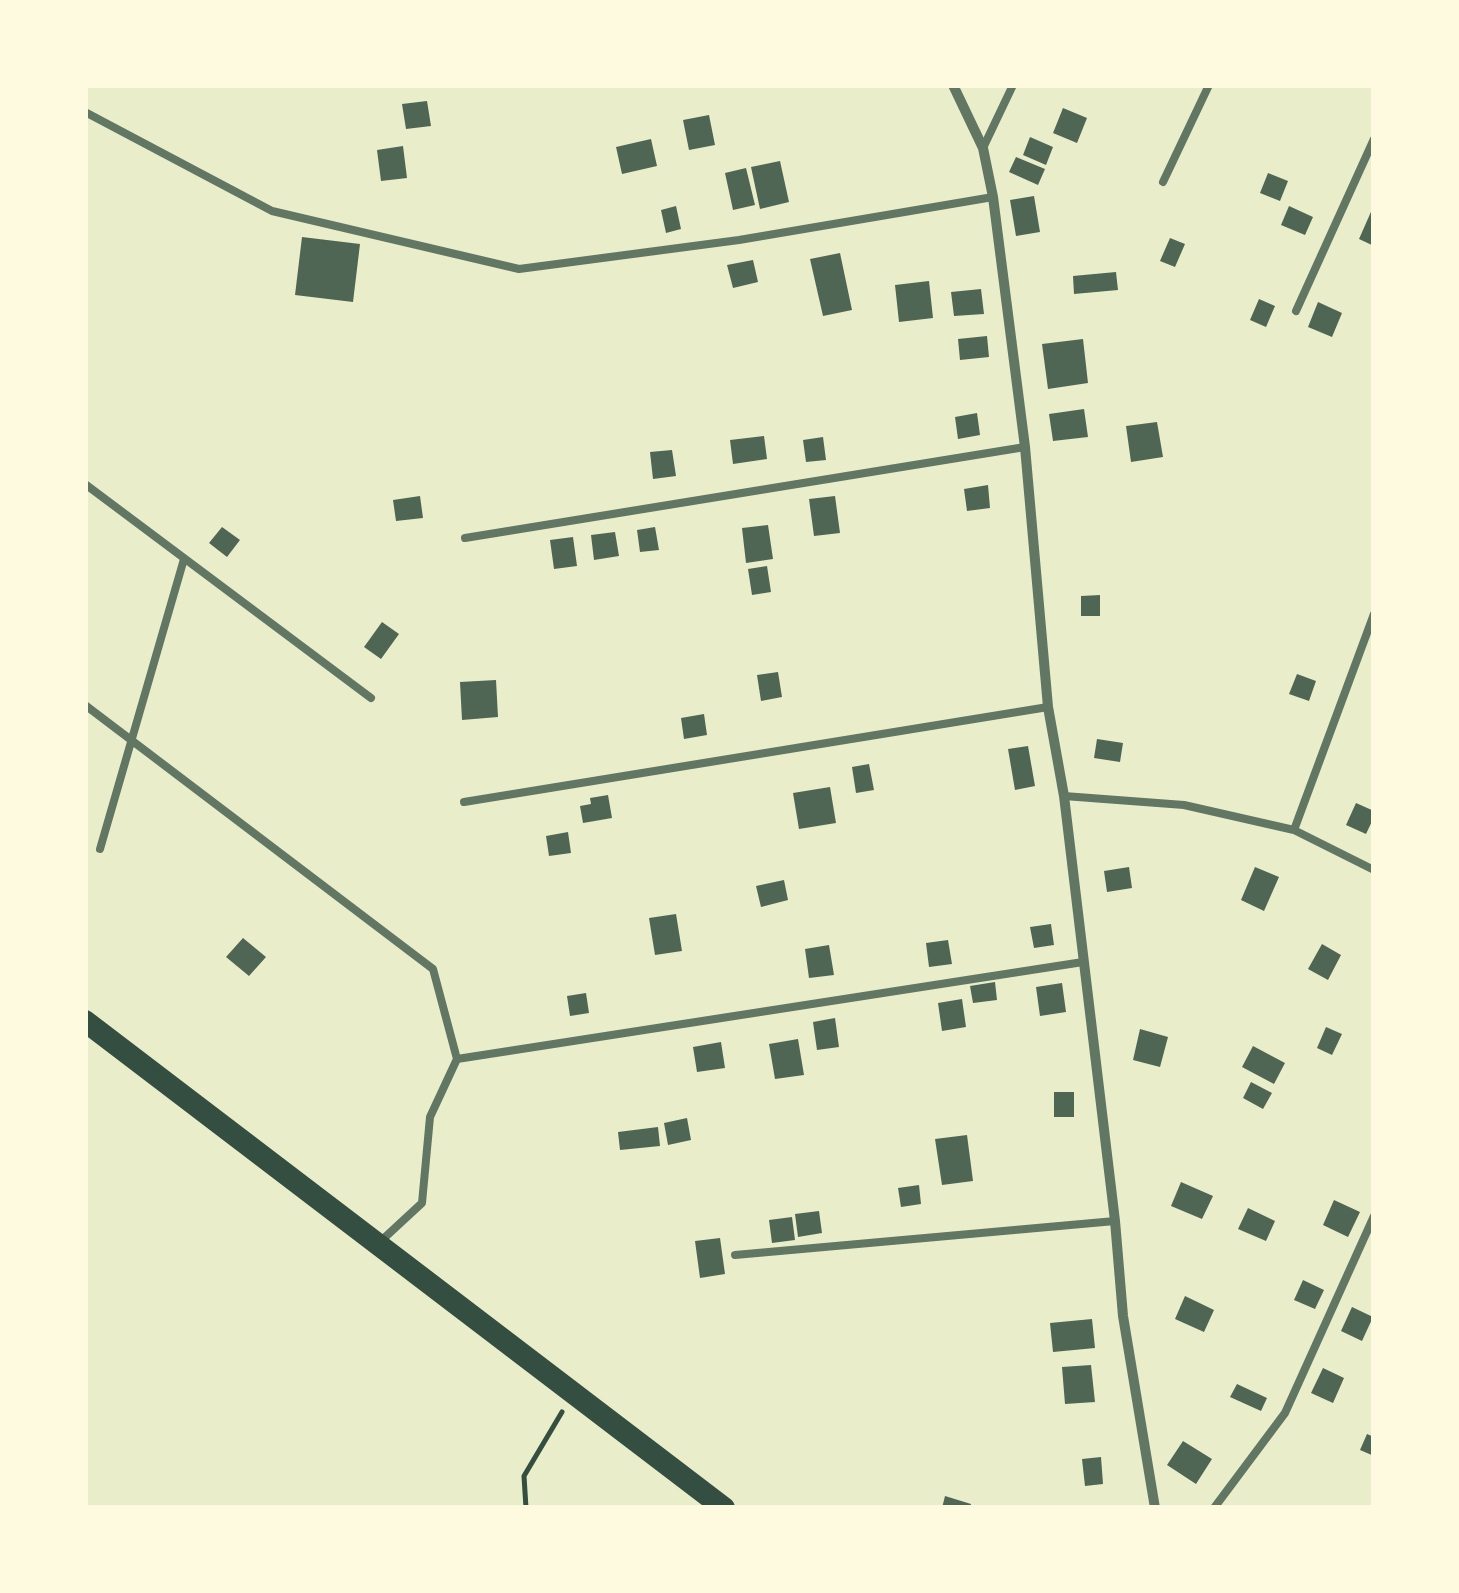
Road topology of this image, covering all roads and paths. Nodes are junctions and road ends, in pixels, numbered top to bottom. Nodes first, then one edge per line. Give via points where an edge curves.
1 (953, 85) edge
2 (1014, 85) edge
3 (1209, 85) edge
4 (85, 112) edge
5 (1374, 138) edge
6 (983, 148) junction
7 (1163, 182) dead end
8 (993, 198) junction
9 (1296, 311) dead end
10 (1026, 447) junction
11 (85, 484) edge
12 (465, 538) dead end
13 (184, 559) junction
14 (1374, 614) edge
15 (371, 698) dead end
16 (85, 705) edge
17 (1048, 707) junction
18 (132, 740) junction
19 (1064, 796) junction
20 (464, 802) dead end
21 (1294, 830) junction
22 (100, 849) dead end
23 (1374, 870) edge
24 (1082, 962) junction
25 (85, 1021) edge
26 (458, 1058) junction
27 (1374, 1216) edge
28 (1115, 1222) junction
29 (378, 1244) junction
30 (735, 1255) dead end
31 (573, 1393) junction
32 (526, 1508) edge
33 (724, 1508) edge
34 (1155, 1508) edge
35 (1214, 1508) edge

1 - 6 street
2 - 6 lane
3 - 7 lane
4 - 8 lane via 272,211 519,269
5 - 9 lane
6 - 8 street
8 - 10 street
10 - 12 lane
10 - 17 street
11 - 13 lane
13 - 15 lane
13 - 18 lane
14 - 21 lane
16 - 18 lane
17 - 19 street
17 - 20 lane
18 - 22 lane
18 - 26 lane via 433,969
19 - 21 lane via 1184,804
19 - 24 street
21 - 23 lane
24 - 26 lane
24 - 28 street
25 - 29 main road
26 - 29 lane via 430,1117 422,1203
27 - 35 lane via 1284,1413
28 - 30 lane
28 - 34 street via 1123,1316
29 - 31 main road
31 - 32 path via 524,1476
31 - 33 main road

